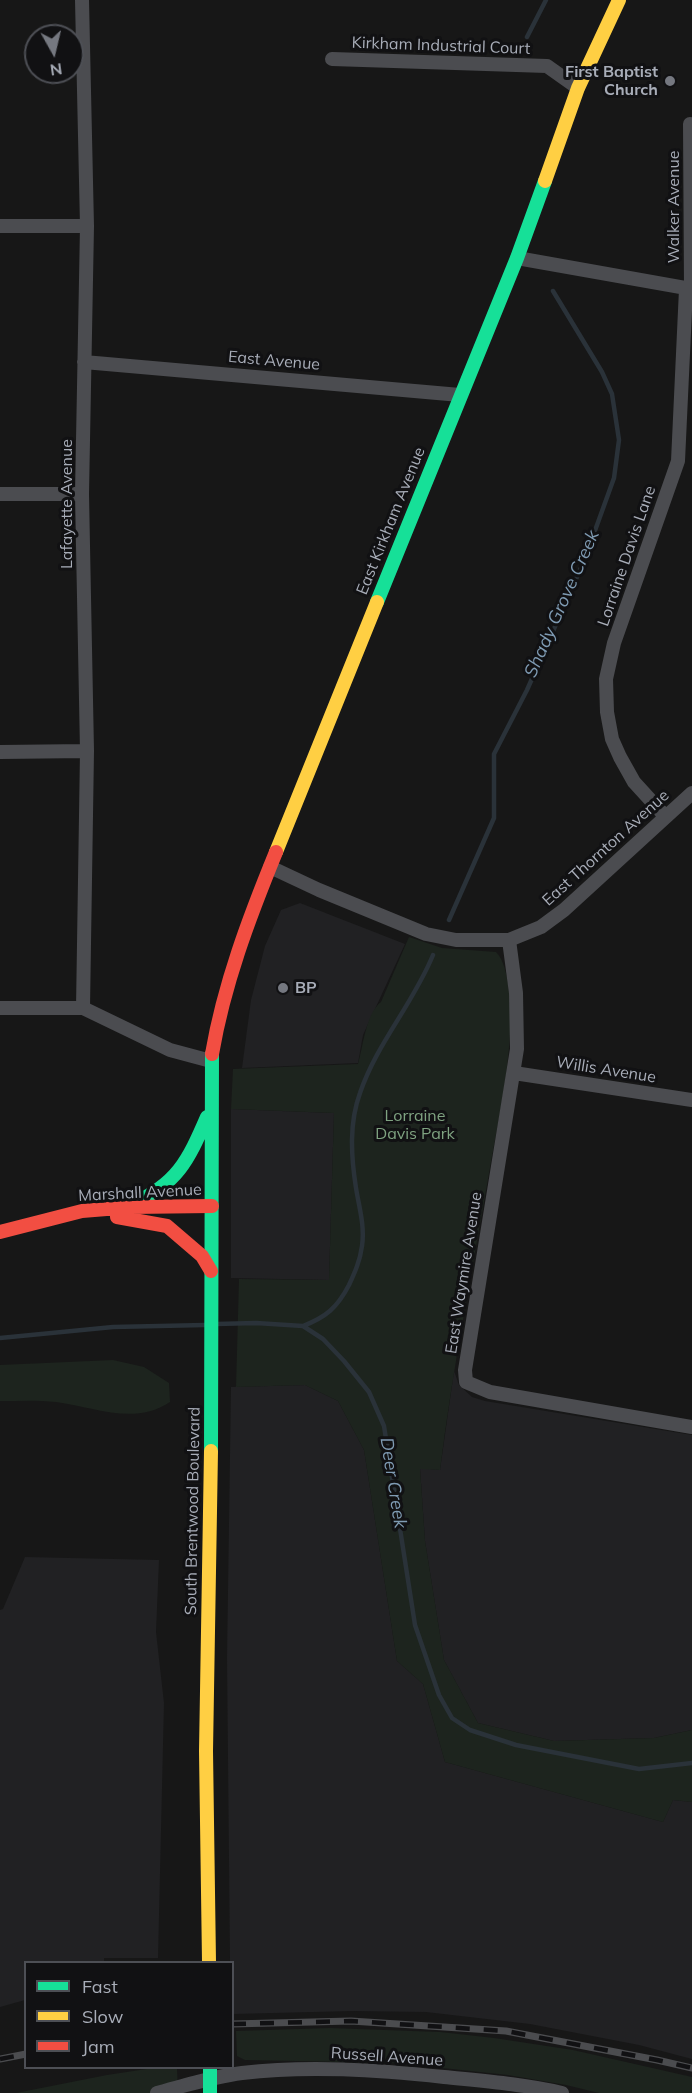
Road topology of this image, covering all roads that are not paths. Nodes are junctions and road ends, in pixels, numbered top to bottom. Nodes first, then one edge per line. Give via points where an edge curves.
1 (82, 0) edge
2 (619, 0) edge
3 (332, 59) dead end
4 (578, 88) junction
5 (690, 124) dead end
6 (0, 226) edge
7 (87, 226) junction
8 (517, 258) junction
9 (690, 289) edge
10 (84, 362) junction
11 (460, 395) junction
12 (0, 494) edge
13 (82, 494) junction
14 (87, 751) junction
15 (0, 752) edge
16 (692, 793) edge
17 (665, 816) junction
18 (270, 867) junction
19 (509, 940) junction
20 (0, 1008) edge
21 (83, 1008) junction
22 (211, 1061) junction
23 (514, 1073) junction
24 (692, 1100) edge
25 (210, 1112) junction
26 (212, 1206) junction
27 (121, 1208) junction
28 (59, 1215) junction
29 (0, 1232) edge
30 (211, 1271) junction
31 (692, 1427) edge
32 (209, 1961) edge
33 (210, 2073) edge
34 (545, 2091) edge
35 (157, 2093) edge
36 (210, 2093) edge
37 (562, 2093) edge

1 - 7 street, Lafayette Avenue
2 - 4 main road, East Kirkham Avenue
3 - 4 street, Kirkham Industrial Court via 547,66
4 - 8 main road, East Kirkham Avenue
5 - 9 street, Walker Avenue
6 - 7 street
7 - 10 street, Lafayette Avenue
8 - 9 street
8 - 11 main road, East Kirkham Avenue
9 - 17 street, Lorraine Davis Lane via 678,461 614,643 606,679 607,712 620,757 634,782
10 - 11 street, East Avenue
10 - 13 street, Lafayette Avenue
11 - 18 main road, East Kirkham Avenue
12 - 13 street
13 - 14 street, Lafayette Avenue
14 - 15 street
14 - 21 street, Lafayette Avenue
16 - 17 street, East Thornton Avenue
17 - 19 street, East Thornton Avenue via 564,910 541,927
18 - 19 street, East Thornton Avenue via 426,934 456,940
18 - 22 main road, East Kirkham Avenue via 236,957
19 - 23 street, East Waymire Avenue via 518,1021
20 - 21 street
21 - 22 street via 170,1050
22 - 25 main road, South Brentwood Boulevard
23 - 24 street, Willis Avenue
23 - 31 street, East Waymire Avenue via 466,1382 490,1392
25 - 26 main road, South Brentwood Boulevard
25 - 27 main road via 188,1160 174,1179 148,1198
26 - 27 main road, Marshall Avenue
26 - 30 main road, South Brentwood Boulevard
27 - 28 main road, Marshall Avenue
28 - 29 main road, Marshall Avenue
28 - 30 main road via 118,1217 167,1227 202,1256
30 - 32 main road, South Brentwood Boulevard via 206,1751
33 - 34 street, Russell Avenue via 321,2069 392,2072
33 - 35 street, Russell Avenue
33 - 36 main road
34 - 37 street, Russell Avenue

